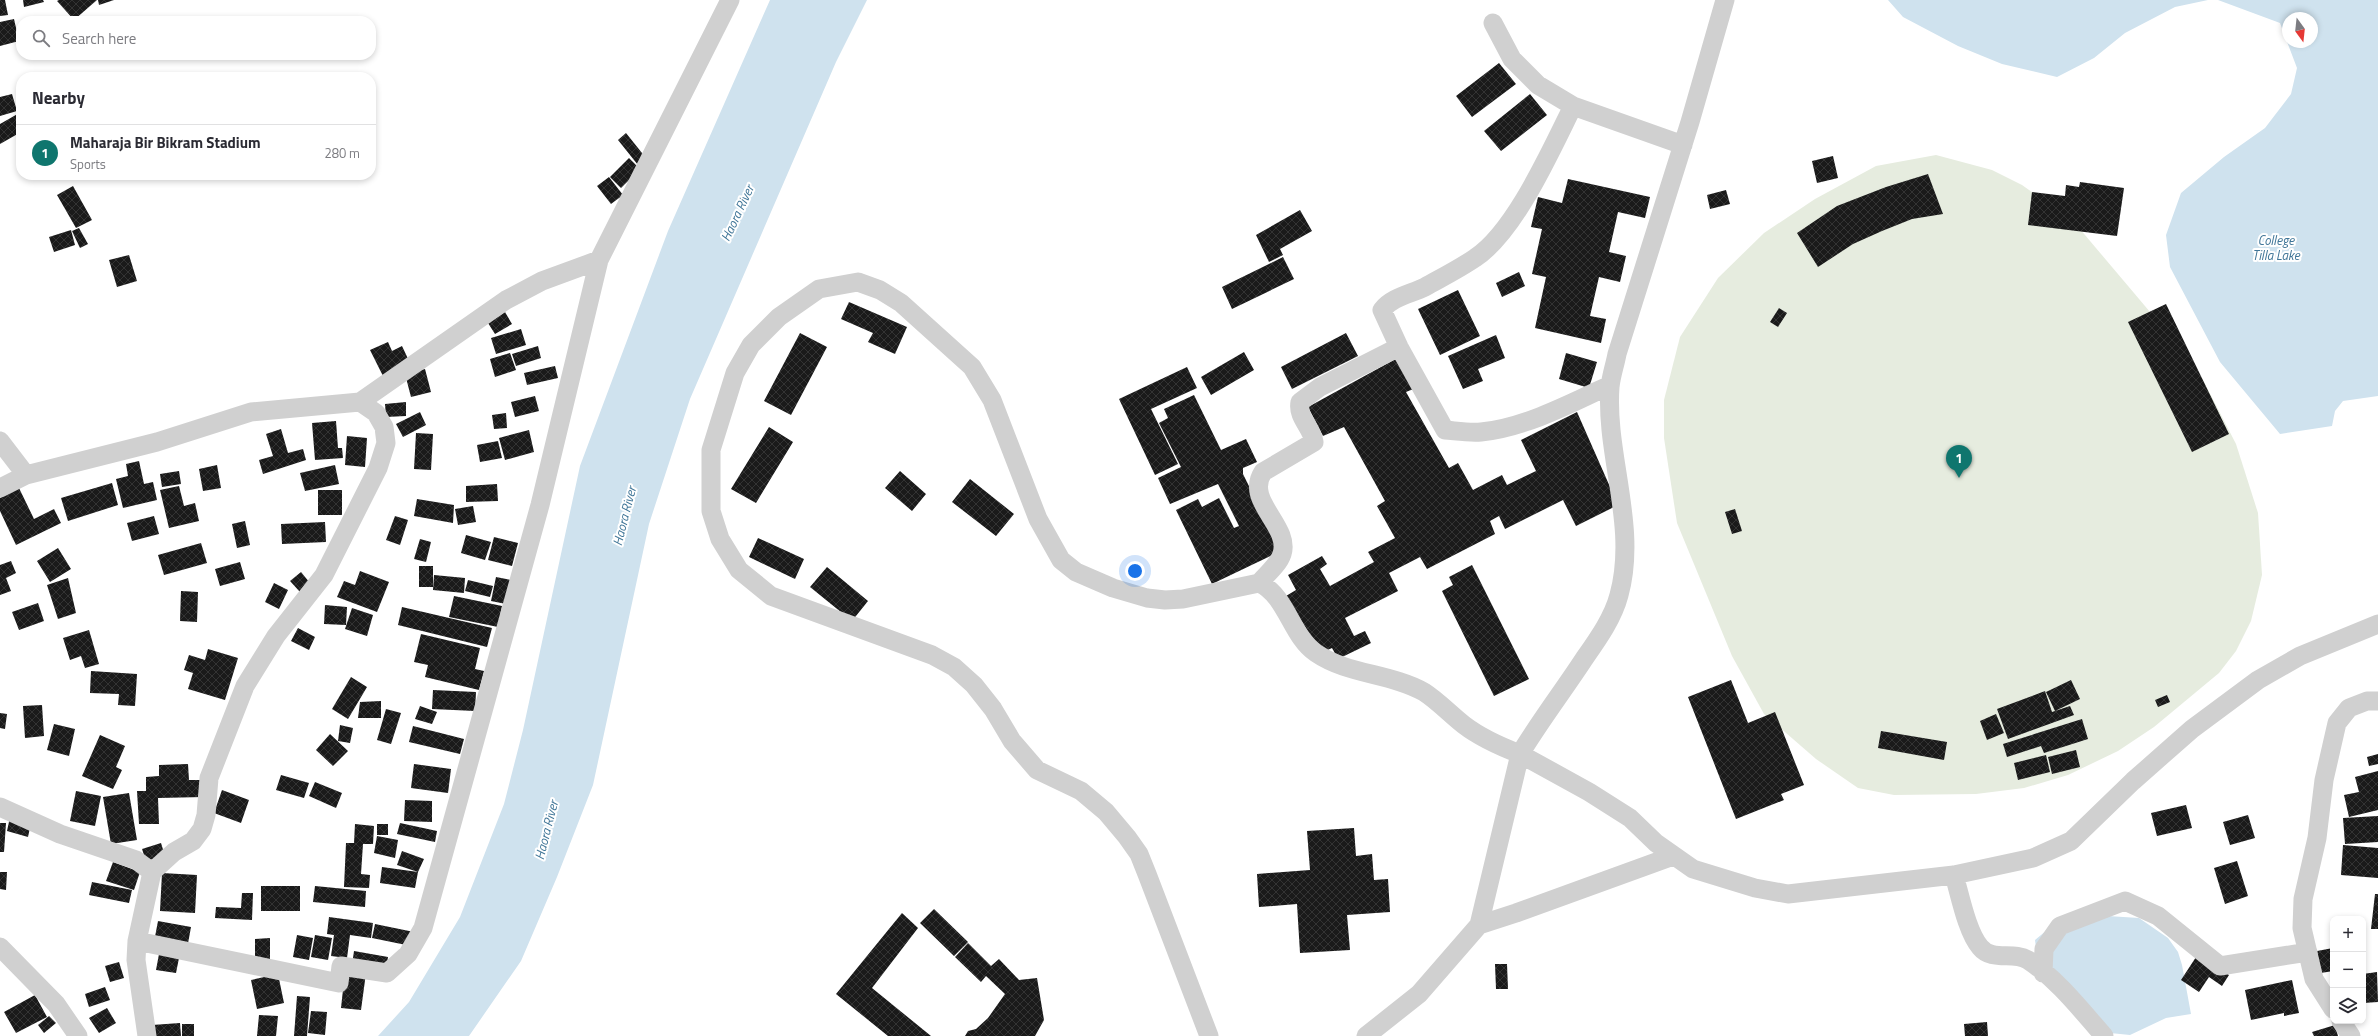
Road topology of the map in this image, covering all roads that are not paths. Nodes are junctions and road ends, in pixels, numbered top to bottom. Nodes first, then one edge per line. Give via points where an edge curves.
1 (730, 0) edge
2 (1725, 0) edge
3 (1493, 23) dead end
4 (1573, 106) junction
5 (1683, 145) junction
6 (599, 260) junction
7 (1399, 347) junction
8 (1610, 385) junction
9 (360, 402) junction
10 (0, 441) edge
11 (26, 475) junction
12 (0, 488) edge
13 (1259, 583) junction
14 (2378, 624) edge
15 (2378, 700) edge
16 (1520, 754) junction
17 (0, 807) edge
18 (1673, 856) junction
19 (152, 872) junction
20 (1954, 875) junction
21 (1479, 925) junction
22 (137, 941) junction
23 (0, 947) edge
24 (2308, 952) junction
25 (2043, 973) junction
26 (2330, 1004) edge
27 (2343, 1024) edge
28 (78, 1036) edge
29 (147, 1036) edge
30 (1210, 1036) edge
31 (1366, 1036) edge
32 (2104, 1036) edge
33 (2351, 1036) edge

1 - 6 street
2 - 5 street
3 - 4 street via 1512,59 1538,85
4 - 5 street
4 - 7 street via 1553,146 1503,231 1476,258 1423,288 1387,304 1382,310
5 - 8 street via 1617,354
6 - 9 street via 542,281 506,300
6 - 22 street via 538,512 423,928 408,954 387,973 341,966 339,983
7 - 8 street via 1445,430 1481,432 1512,425 1566,406
7 - 13 street via 1320,387 1300,402 1298,409 1314,442 1263,472 1259,478 1258,486 1264,505 1282,538 1283,546 1282,556
8 - 16 street via 1624,540 1620,594 1613,614
9 - 11 street via 251,412 157,442
9 - 19 street via 376,413 384,427 386,443 378,468 324,575 276,636 245,686 208,778 206,815 202,829 193,841 174,852
10 - 11 street
11 - 12 street
13 - 16 street via 1266,586 1314,652 1360,672 1402,683 1424,692 1489,742
13 - 30 street via 1183,600 1165,600 1147,598 1113,588 1076,572 1061,560 1038,520 992,400 972,367 901,303 880,290 858,282 819,289 779,316 751,345 736,373 711,450 711,511 720,539 739,570 772,596 932,655 954,667 974,685 1012,741 1037,770 1081,791 1100,807 1127,837 1139,854 1148,874
14 - 20 street via 2300,656 2258,680 2192,729 2132,781 2072,842 2033,858
15 - 24 street via 2349,708 2337,723 2303,899 2302,928
16 - 18 street via 1630,818
16 - 21 street
17 - 19 street via 60,834 136,860
18 - 20 street via 1693,869 1755,888 1788,894
18 - 21 street
19 - 22 street
20 - 25 street via 1978,946 1992,955 2023,958
21 - 31 street via 1419,994
22 - 29 street via 136,960
23 - 28 street via 56,1004
24 - 25 street via 2220,966 2158,916 2125,901 2060,926 2044,949
24 - 26 street via 2314,979
25 - 32 street via 2069,996
27 - 33 street

